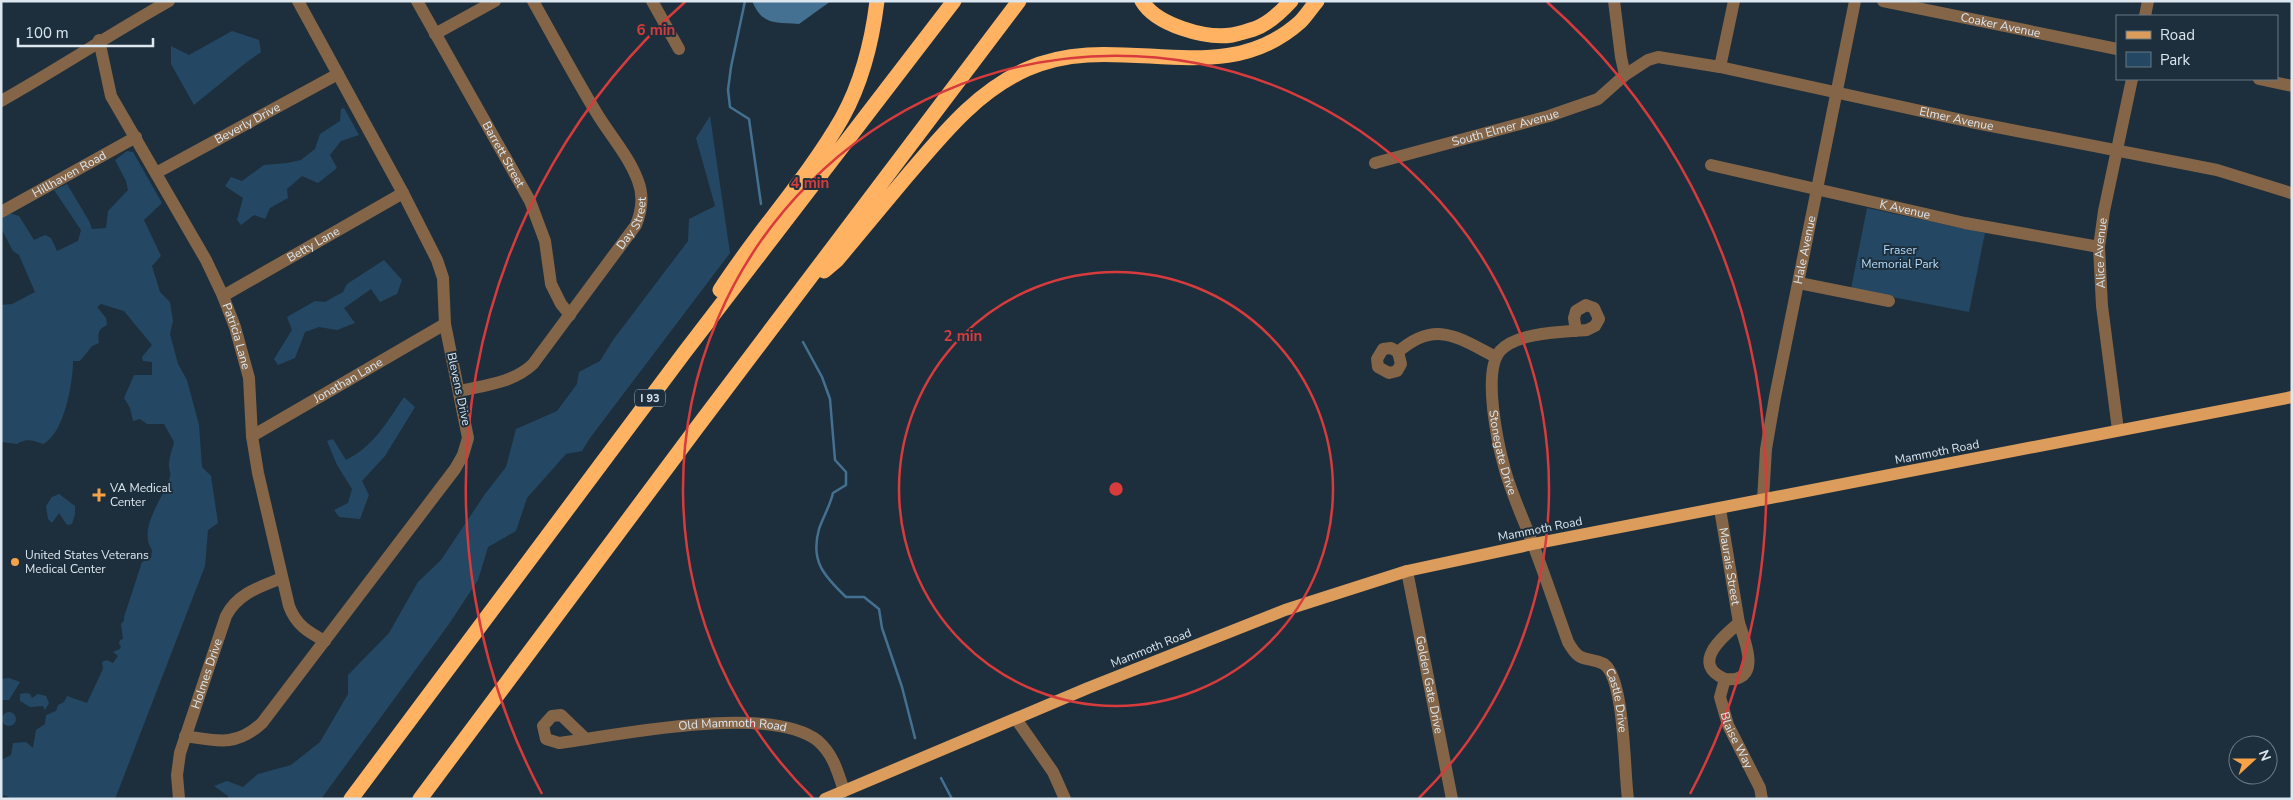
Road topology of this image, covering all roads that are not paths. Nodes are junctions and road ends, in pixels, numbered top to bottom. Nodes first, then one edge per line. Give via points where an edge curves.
1 (169, 1) edge
2 (298, 1) edge
3 (417, 1) edge
4 (495, 1) edge
5 (533, 1) edge
6 (652, 1) edge
7 (877, 1) edge
8 (954, 1) edge
9 (1019, 1) edge
10 (1142, 1) edge
11 (1291, 1) edge
12 (1317, 1) edge
13 (1614, 1) edge
14 (1734, 1) edge
15 (1855, 1) edge
16 (1883, 1) edge
17 (2148, 1) edge
18 (2145, 15) edge
19 (435, 34) junction
20 (99, 40) junction
21 (679, 49) dead end
22 (2116, 49) edge
23 (1720, 67) junction
24 (338, 74) junction
25 (1625, 75) junction
26 (2132, 80) edge
27 (2264, 80) edge
28 (2292, 86) edge
29 (1837, 92) junction
30 (1, 101) edge
31 (136, 137) junction
32 (2116, 152) junction
33 (1375, 163) dead end
34 (1711, 165) dead end
35 (156, 173) junction
36 (1818, 189) junction
37 (404, 193) junction
38 (2291, 193) edge
39 (1, 212) edge
40 (2099, 247) junction
41 (1799, 283) junction
42 (798, 294) junction
43 (223, 296) junction
44 (1889, 301) dead end
45 (570, 315) junction
46 (445, 324) junction
47 (1576, 331) dead end
48 (684, 352) junction
49 (1398, 352) dead end
50 (1496, 357) junction
51 (460, 391) junction
52 (2292, 397) edge
53 (2118, 430) junction
54 (252, 436) junction
55 (1763, 500) junction
56 (1720, 509) junction
57 (1533, 544) junction
58 (1407, 571) junction
59 (282, 578) junction
60 (1739, 623) junction
61 (325, 641) junction
62 (1724, 679) junction
63 (1016, 719) junction
64 (185, 736) junction
65 (586, 739) dead end
66 (844, 791) junction
67 (179, 799) edge
68 (351, 799) edge
69 (420, 799) edge
70 (825, 799) edge
71 (1066, 799) edge
72 (1452, 799) edge
73 (1628, 799) edge
74 (1762, 799) edge

1 - 20 street
2 - 24 street, Blevens Drive
3 - 19 street, Barrett Street
4 - 19 street
5 - 45 street, Day Street via 633,170 643,198 636,225
6 - 21 street
7 - 48 highway via 862,72 842,118 728,279
8 - 48 highway, I 93
9 - 42 highway
10 - 11 highway via 1146,8 1172,25 1204,34 1231,36 1257,28
12 - 42 highway via 1300,22 1264,45 1230,56 1202,59 1087,54 1046,62 987,91 964,112 837,260
13 - 25 street
14 - 23 street
15 - 29 street, Hale Avenue
16 - 22 street, Coaker Avenue
17 - 18 street
19 - 45 street, Barrett Street via 530,201 544,241 551,284
20 - 30 street via 70,62
20 - 31 street, Patricia Lane via 111,96
23 - 25 street, Elmer Avenue via 1658,57
23 - 29 street, Elmer Avenue
24 - 35 street, Beverly Drive
24 - 37 street, Blevens Drive
25 - 33 street, South Elmer Avenue via 1607,93 1589,102
26 - 32 street, Alice Avenue
27 - 28 street
29 - 32 street, Elmer Avenue
29 - 36 street, Hale Avenue
31 - 35 street, Patricia Lane
31 - 39 street, Hillhaven Road
32 - 38 street, Elmer Avenue via 2217,170
32 - 40 street, Alice Avenue
34 - 36 street, K Avenue
35 - 43 street, Patricia Lane
36 - 40 street, K Avenue via 1956,221
36 - 41 street, Hale Avenue
37 - 43 street, Betty Lane
37 - 46 street, Blevens Drive via 440,266
40 - 53 street, Alice Avenue via 2102,306
41 - 44 street
41 - 55 street, Hale Avenue via 1766,449
42 - 69 highway
43 - 54 street, Patricia Lane via 249,378
45 - 51 street, Day Street via 522,374
46 - 51 street, Blevens Drive
46 - 54 street, Jonathan Lane
47 - 50 street via 1515,341
48 - 68 highway, I 93
49 - 50 street via 1418,337 1441,334
50 - 57 street, Stonegate Drive via 1492,383 1499,444 1513,495
51 - 61 street, Blevens Drive via 468,438 459,462
52 - 53 main road, Mammoth Road
53 - 55 main road, Mammoth Road
54 - 59 street, Patricia Lane
55 - 56 main road, Mammoth Road
56 - 57 main road, Mammoth Road
56 - 60 street, Maurais Street
57 - 58 main road, Mammoth Road
57 - 73 street, Castle Drive via 1574,652 1583,659 1604,664 1614,677 1620,704
58 - 63 main road, Mammoth Road via 1326,595 1232,629
58 - 72 street, Golden Gate Drive
59 - 61 street, Patricia Lane via 292,616 306,632
59 - 64 street, Holmes Drive via 245,594 228,611
60 - 62 street, Maurais Street via 1748,650 1747,669 1737,678
60 - 62 street, Maurais Street via 1710,655 1709,666
61 - 64 street, Blevens Drive via 268,716 248,735 224,742
62 - 74 street, Blaise Way via 1720,697 1728,725 1760,788
63 - 66 main road, Mammoth Road
63 - 71 street via 1053,772
64 - 67 street, Holmes Drive via 177,769
65 - 66 street, Old Mammoth Road via 677,727 772,724 801,732 824,747 835,764
66 - 70 main road, Mammoth Road

